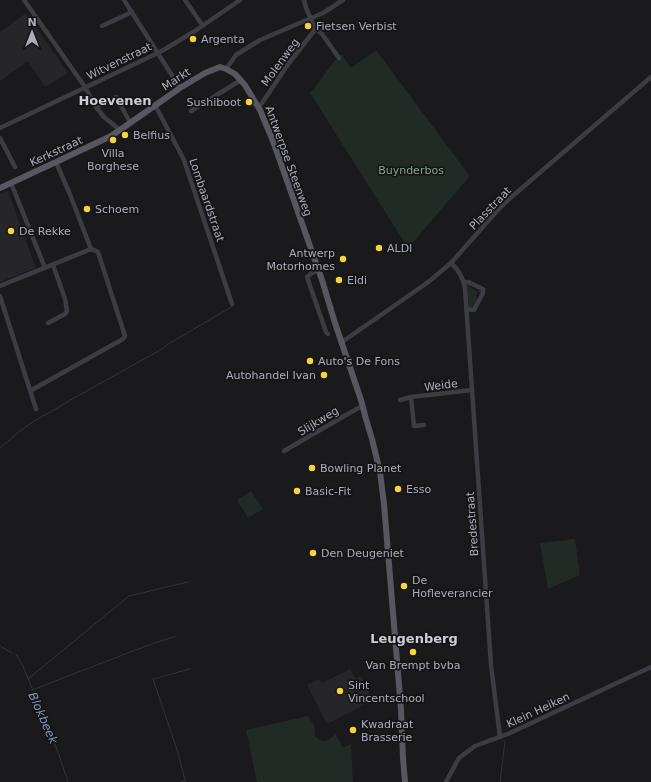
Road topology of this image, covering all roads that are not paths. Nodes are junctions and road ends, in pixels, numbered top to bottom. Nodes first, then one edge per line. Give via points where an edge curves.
1 (24, 0) edge
2 (124, 0) edge
3 (185, 0) edge
4 (240, 0) edge
5 (304, 0) edge
6 (343, 0) edge
7 (132, 12) junction
8 (310, 18) junction
9 (102, 26) dead end
10 (203, 26) junction
11 (315, 28) junction
12 (157, 53) junction
13 (339, 58) dead end
14 (226, 68) junction
15 (649, 79) edge
16 (242, 80) junction
17 (85, 87) junction
18 (180, 88) junction
19 (155, 106) junction
20 (259, 106) junction
21 (96, 107) junction
22 (191, 111) dead end
23 (130, 122) junction
24 (0, 128) edge
25 (120, 130) junction
26 (0, 138) edge
27 (56, 162) junction
28 (15, 168) dead end
29 (11, 183) junction
30 (0, 188) edge
31 (91, 249) junction
32 (451, 263) junction
33 (53, 265) junction
34 (45, 268) junction
35 (318, 270) junction
36 (464, 282) junction
37 (0, 286) edge
38 (0, 296) edge
39 (232, 304) dead end
40 (466, 309) junction
41 (48, 323) dead end
42 (328, 334) dead end
43 (342, 342) junction
44 (472, 390) junction
45 (30, 391) junction
46 (411, 397) junction
47 (400, 400) dead end
48 (362, 406) junction
49 (36, 409) dead end
50 (424, 425) dead end
51 (284, 451) dead end
52 (651, 667) edge
53 (500, 737) junction
54 (405, 782) edge
55 (446, 782) edge

1 - 17 street
2 - 7 street
3 - 10 street
4 - 10 street, Witvenstraat
5 - 8 street
6 - 8 street
7 - 9 street
7 - 12 street
8 - 11 street
8 - 14 street via 260,40 236,55
10 - 12 street, Witvenstraat
11 - 13 street
11 - 20 street, Molenweg
12 - 17 street, Witvenstraat
12 - 18 street
14 - 16 main road, Antwerpse Steenweg
14 - 18 main road, Markt via 211,70
15 - 32 street, Plasstraat via 508,200
16 - 20 main road, Antwerpse Steenweg
16 - 22 street
17 - 21 street
17 - 24 street, Witvenstraat
18 - 19 main road, Markt
19 - 23 main road, Markt
19 - 39 street, Lombaardstraat via 184,160
20 - 35 main road, Antwerpse Steenweg
21 - 23 street via 116,97
21 - 25 street
23 - 25 main road, Markt
25 - 27 main road, Kerkstraat
26 - 28 street
27 - 29 main road, Kerkstraat
27 - 31 street
29 - 30 main road, Kerkstraat
29 - 34 street
31 - 33 street
31 - 45 street via 98,252 125,337
32 - 36 street, Bredestraat
32 - 43 street, Plasstraat via 427,283
33 - 34 street
33 - 41 street via 67,311
34 - 37 street
35 - 42 street via 307,277
35 - 43 main road, Antwerpse Steenweg
36 - 40 street, Bredestraat
36 - 40 street via 483,289 474,310
38 - 45 street
40 - 44 street, Bredestraat
43 - 48 main road, Antwerpse Steenweg
44 - 46 street, Weide
44 - 53 street, Bredestraat via 491,665
45 - 49 street
46 - 47 street, Weide
46 - 50 street, Weide via 414,426
48 - 51 street, Slijkweg
48 - 54 main road via 382,483
52 - 53 street, Klein Heiken
53 - 55 street, Klein Heiken via 466,752 459,758

